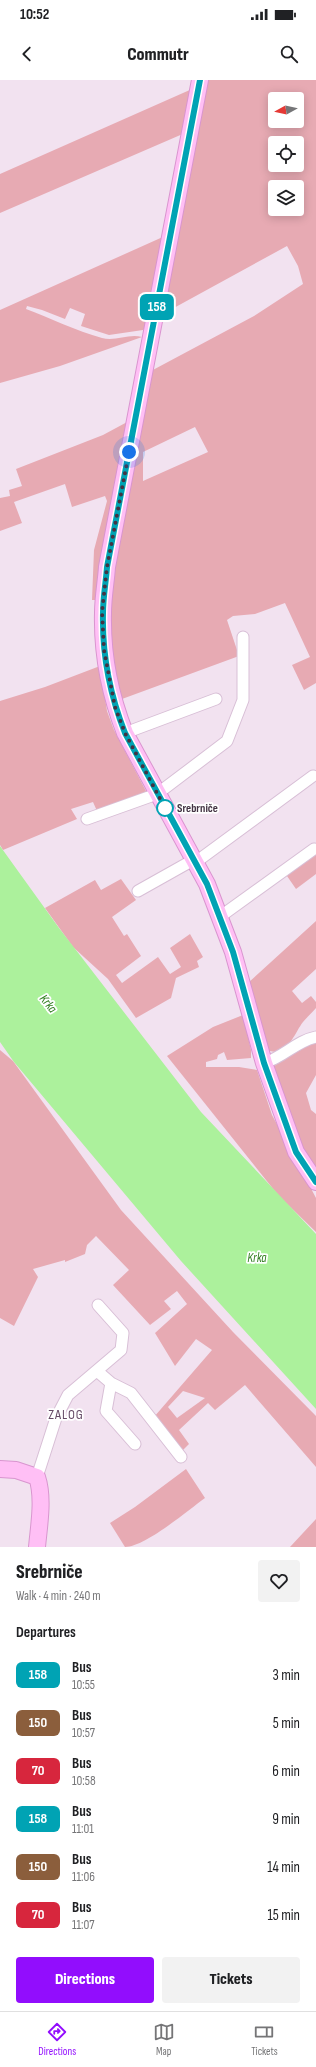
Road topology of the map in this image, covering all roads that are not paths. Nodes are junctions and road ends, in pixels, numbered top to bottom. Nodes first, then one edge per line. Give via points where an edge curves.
1 (200, 80) edge
2 (243, 638) dead end
3 (216, 699) dead end
4 (125, 733) junction
5 (313, 776) dead end
6 (157, 794) junction
7 (86, 819) dead end
8 (314, 849) dead end
9 (195, 861) junction
10 (138, 891) dead end
11 (221, 916) junction
12 (316, 1037) edge
13 (264, 1063) junction
14 (316, 1182) edge
15 (98, 1305) dead end
16 (97, 1371) junction
17 (110, 1383) junction
18 (136, 1444) dead end
19 (181, 1457) dead end
20 (0, 1469) edge
21 (37, 1477) junction
22 (37, 1547) edge

1 - 4 main road via 107,567 102,612 104,650 115,707
2 - 6 street via 243,700 227,741
3 - 4 street
4 - 6 main road
5 - 9 street
6 - 7 street
6 - 9 main road
8 - 11 street
9 - 10 street
9 - 11 main road
11 - 13 main road
12 - 13 street via 304,1040 277,1059
13 - 14 main road via 296,1152
15 - 16 street via 123,1333 121,1350
16 - 17 street
16 - 21 street via 68,1395 56,1418
17 - 18 street via 106,1411
17 - 19 street via 131,1393
20 - 21 main road via 16,1470
21 - 22 main road via 40,1505

